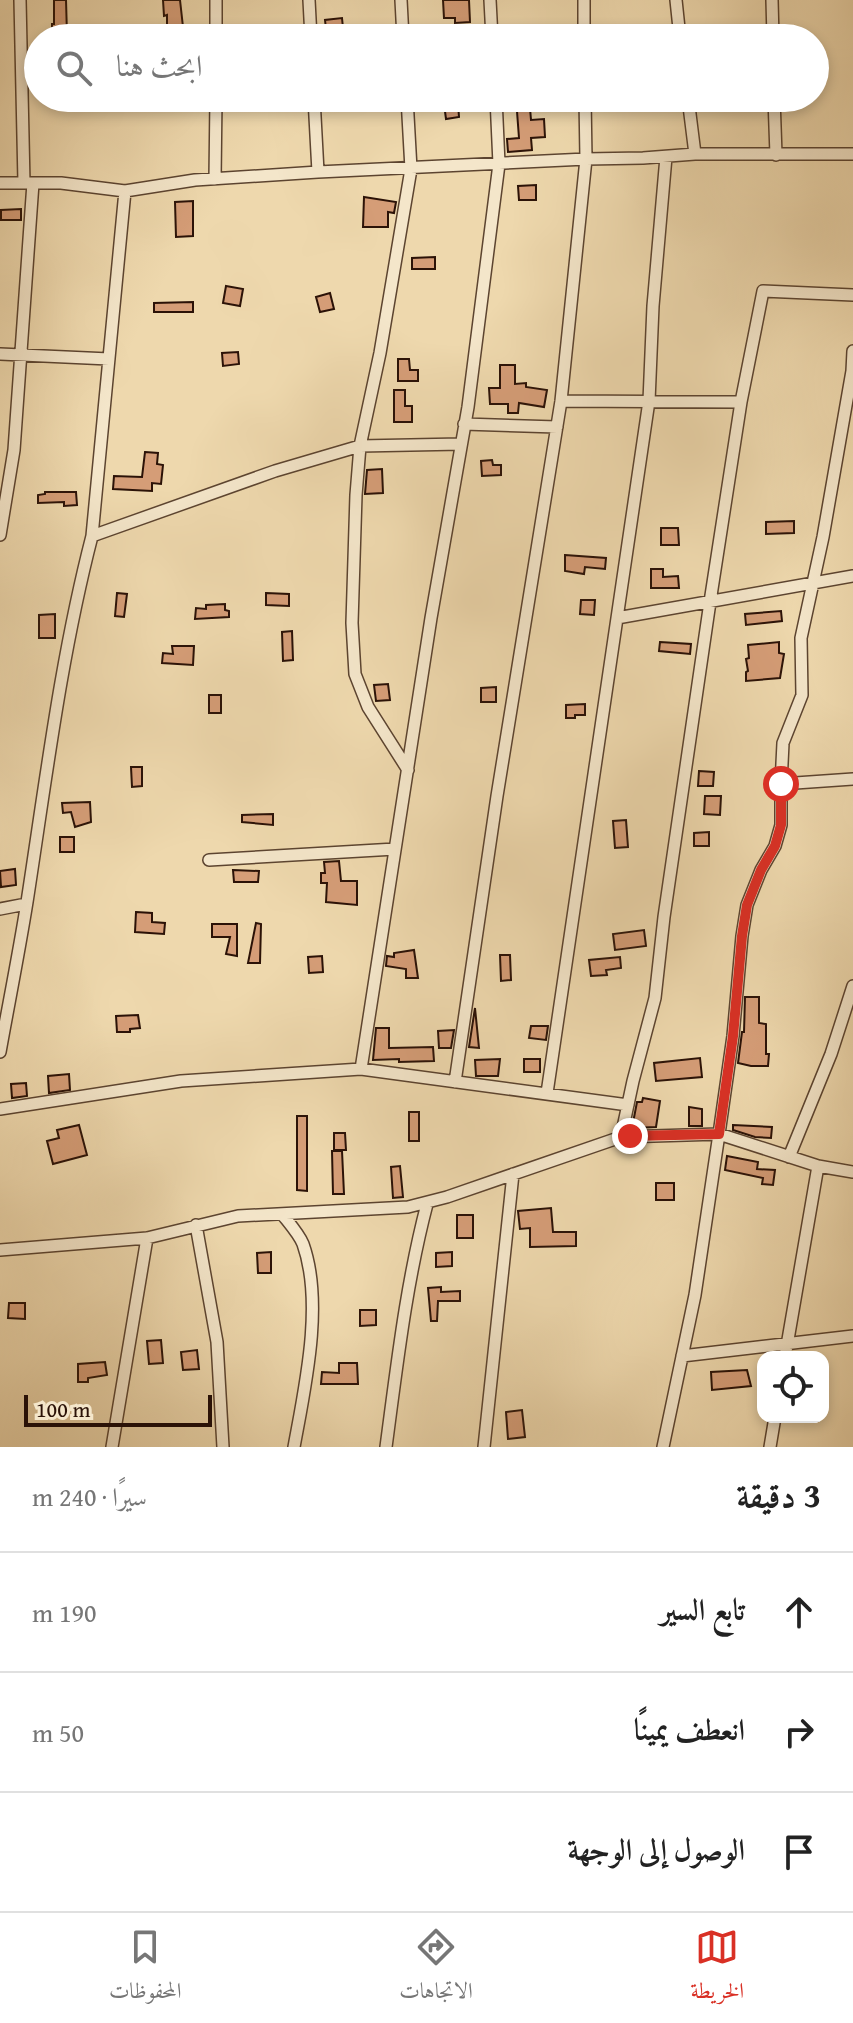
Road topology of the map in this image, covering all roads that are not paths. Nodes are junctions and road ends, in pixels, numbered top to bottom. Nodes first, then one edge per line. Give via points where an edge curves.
1 (20, 0) edge
2 (216, 0) edge
3 (309, 0) edge
4 (401, 0) edge
5 (490, 0) edge
6 (584, 0) edge
7 (676, 0) edge
8 (772, 0) edge
9 (216, 24) edge
10 (310, 24) edge
11 (402, 24) edge
12 (491, 24) edge
13 (584, 24) edge
14 (679, 24) edge
15 (773, 24) edge
16 (24, 81) edge
17 (26, 112) edge
18 (216, 112) edge
19 (315, 112) edge
20 (408, 112) edge
21 (497, 112) edge
22 (585, 112) edge
23 (690, 112) edge
24 (774, 112) edge
25 (695, 154) junction
26 (853, 154) edge
27 (776, 155) junction
28 (666, 157) junction
29 (586, 159) junction
30 (499, 164) junction
31 (411, 169) junction
32 (318, 172) junction
33 (215, 179) junction
34 (0, 183) edge
35 (29, 183) junction
36 (125, 191) junction
37 (853, 295) edge
38 (853, 351) edge
39 (0, 354) edge
40 (21, 355) junction
41 (109, 359) junction
42 (853, 371) edge
43 (561, 401) junction
44 (649, 401) junction
45 (741, 402) junction
46 (464, 424) junction
47 (557, 427) junction
48 (461, 444) junction
49 (360, 446) junction
50 (0, 535) edge
51 (92, 536) junction
52 (853, 576) edge
53 (812, 583) junction
54 (710, 602) junction
55 (617, 618) junction
56 (408, 770) junction
57 (853, 779) edge
58 (781, 784) junction
59 (395, 849) junction
60 (209, 860) dead end
61 (26, 904) junction
62 (0, 909) edge
63 (853, 986) edge
64 (849, 1011) edge
65 (0, 1052) edge
66 (361, 1069) junction
67 (455, 1082) junction
68 (547, 1093) junction
69 (628, 1105) junction
70 (0, 1109) edge
71 (719, 1134) junction
72 (621, 1137) junction
73 (789, 1157) junction
74 (818, 1166) junction
75 (853, 1172) edge
76 (513, 1174) junction
77 (427, 1204) junction
78 (282, 1214) junction
79 (196, 1225) junction
80 (147, 1238) junction
81 (0, 1250) edge
82 (853, 1336) edge
83 (788, 1342) junction
84 (786, 1351) edge
85 (682, 1356) junction
86 (774, 1423) edge
87 (112, 1447) edge
88 (223, 1447) edge
89 (294, 1447) edge
90 (386, 1447) edge
91 (484, 1447) edge
92 (663, 1447) edge
93 (770, 1447) edge

1 - 16 street
2 - 9 street
3 - 10 street
4 - 11 street
5 - 12 street
6 - 13 street
7 - 14 street
8 - 15 street
17 - 35 street
18 - 33 street
19 - 32 street
20 - 31 street
21 - 30 street
22 - 29 street
23 - 25 street
24 - 27 street
25 - 27 street
25 - 28 street
26 - 27 street
28 - 29 street
28 - 44 street
29 - 30 street
29 - 43 street
30 - 31 street
30 - 46 street
31 - 32 street
31 - 49 street
32 - 33 street
33 - 36 street
34 - 35 street
35 - 36 street
35 - 40 street
36 - 41 street
37 - 45 street via 763,291
38 - 42 street
39 - 40 street
40 - 41 street
40 - 50 street via 14,450
41 - 51 street
42 - 53 street
43 - 44 street
43 - 47 street
44 - 45 street
44 - 55 street
45 - 54 street
46 - 47 street
46 - 48 street
47 - 67 street
48 - 49 street
48 - 56 street
49 - 51 street
49 - 56 street via 352,623 355,674 368,707
51 - 61 street via 52,733
52 - 53 street
53 - 54 street
53 - 58 street via 801,638 802,695 783,743
54 - 55 street
54 - 69 street via 655,998
55 - 68 street
56 - 59 street
57 - 58 street
58 - 71 street via 781,825 745,920
59 - 60 street
59 - 66 street
61 - 62 street
61 - 65 street
63 - 64 street
64 - 73 street
66 - 67 street
66 - 70 street via 181,1081
67 - 68 street
68 - 69 street
69 - 72 street
71 - 72 street
71 - 73 street
71 - 85 street
72 - 76 street
73 - 74 street
74 - 75 street
74 - 83 street
76 - 77 street
76 - 91 street
77 - 78 street
77 - 90 street via 401,1327
78 - 79 street
78 - 89 street via 302,1242 311,1279 313,1320
79 - 80 street
79 - 88 street via 217,1342
80 - 81 street
80 - 87 street
82 - 83 street
83 - 84 street
83 - 85 street
85 - 92 street
86 - 93 street

